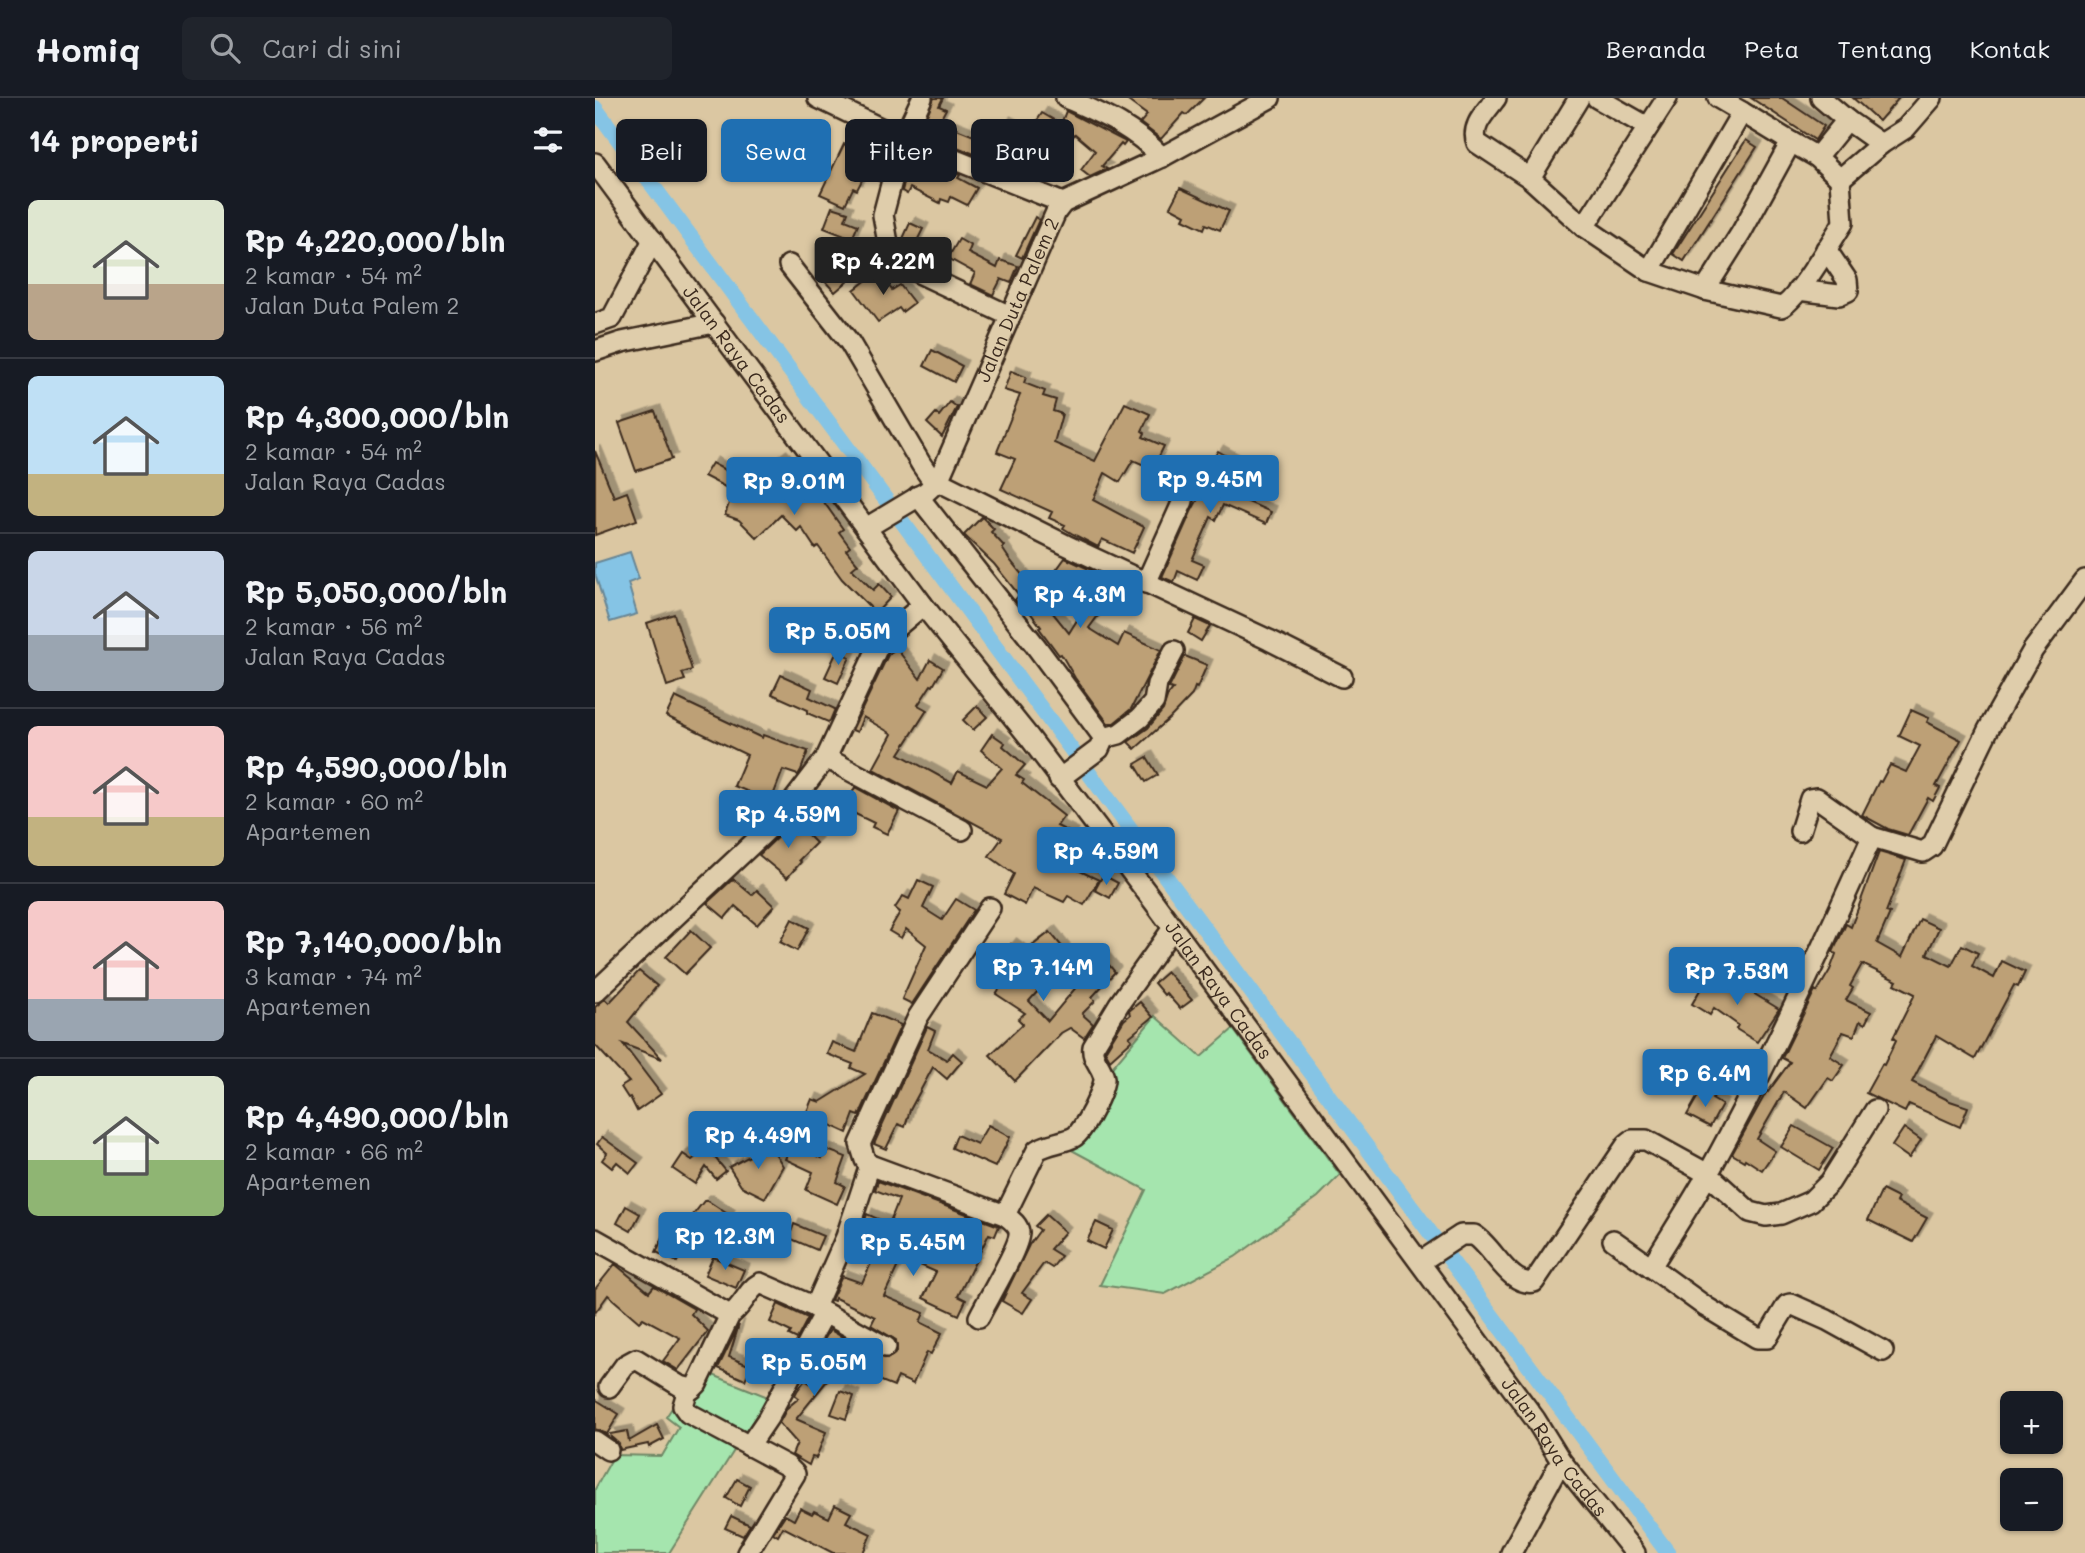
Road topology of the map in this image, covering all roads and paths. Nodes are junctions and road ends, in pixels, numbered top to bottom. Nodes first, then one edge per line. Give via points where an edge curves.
1 (818, 98) edge
2 (922, 98) edge
3 (1066, 98) edge
4 (1270, 98) edge
5 (1496, 98) edge
6 (1580, 98) edge
7 (1597, 98) edge
8 (1667, 98) edge
9 (1718, 98) edge
10 (1821, 98) edge
11 (1932, 98) edge
12 (1742, 112) junction
13 (862, 119) edge
14 (912, 119) edge
15 (1847, 120) junction
16 (1648, 127) junction
17 (1791, 142) junction
18 (1881, 144) junction
19 (1162, 157) junction
20 (1817, 157) junction
21 (957, 161) edge
22 (595, 163) edge
23 (1530, 178) junction
24 (1840, 179) junction
25 (892, 182) edge
26 (1063, 203) junction
27 (1584, 227) junction
28 (653, 240) junction
29 (1826, 249) junction
30 (789, 265) dead end
31 (1649, 271) junction
32 (1705, 290) junction
33 (1798, 290) junction
34 (1010, 316) junction
35 (604, 321) edge
36 (713, 323) junction
37 (622, 342) junction
38 (595, 351) edge
39 (924, 492) junction
40 (1183, 501) dead end
41 (871, 526) junction
42 (2085, 580) edge
43 (1146, 583) junction
44 (923, 605) junction
45 (1174, 651) dead end
46 (1342, 677) dead end
47 (1101, 744) junction
48 (826, 758) junction
49 (1064, 775) junction
50 (962, 830) dead end
51 (1800, 831) dead end
52 (1872, 837) junction
53 (990, 908) dead end
54 (1173, 928) junction
55 (595, 992) edge
56 (1875, 1110) dead end
57 (870, 1165) junction
58 (1708, 1174) junction
59 (1005, 1215) junction
60 (595, 1239) edge
61 (1613, 1240) dead end
62 (1424, 1260) junction
63 (1651, 1267) junction
64 (820, 1311) junction
65 (730, 1315) junction
66 (978, 1317) dead end
67 (886, 1347) dead end
68 (1882, 1351) dead end
69 (609, 1387) dead end
70 (688, 1390) junction
71 (750, 1446) junction
72 (1561, 1461) junction
73 (747, 1553) edge
74 (1511, 1553) edge
75 (1635, 1553) edge

1 - 13 street
2 - 14 street
3 - 19 street via 1120,122
4 - 19 street, Jalan Duta Palem 2
5 - 23 street via 1476,126 1475,140
6 - 23 street
7 - 16 street
8 - 16 street
9 - 12 street
10 - 15 street
11 - 18 street via 1906,128
12 - 17 street
12 - 31 street
15 - 18 street
15 - 20 street
16 - 27 street
17 - 20 street
17 - 32 street
18 - 24 street
19 - 26 street, Jalan Duta Palem 2
20 - 24 street
21 - 26 street
22 - 28 street, Jalan Raya Cadas
23 - 27 street
24 - 29 street via 1843,223
25 - 34 street via 883,215 891,260
26 - 34 street, Jalan Duta Palem 2
27 - 31 street
28 - 35 street
28 - 36 street, Jalan Raya Cadas
29 - 33 street
29 - 33 street via 1847,280 1848,291 1839,295
30 - 39 street via 850,343 930,477
31 - 32 street
32 - 33 street via 1781,307 1788,305
34 - 39 street, Jalan Duta Palem 2
35 - 37 street
36 - 37 street
36 - 41 street, Jalan Raya Cadas
37 - 38 street
39 - 41 street
39 - 43 street
39 - 47 street
40 - 43 street
41 - 44 street, Jalan Raya Cadas
42 - 52 street via 2033,650 1932,846 1923,852
43 - 46 street
44 - 48 street via 877,649
44 - 49 street, Jalan Raya Cadas
45 - 47 street via 1157,684 1154,702 1140,718
47 - 49 street
48 - 50 street
48 - 55 street via 781,817
49 - 54 street, Jalan Raya Cadas
51 - 52 street via 1810,799 1817,798
52 - 58 street via 1808,980
53 - 57 street via 918,1017 862,1138 862,1154
54 - 59 street via 1093,1047 1103,1084 1080,1132 1037,1150
54 - 62 street, Jalan Raya Cadas
56 - 58 street via 1830,1182 1793,1209 1766,1216 1751,1212
57 - 59 street
57 - 64 street
58 - 62 street via 1646,1140 1632,1140 1534,1282 1516,1279 1474,1235 1461,1235
58 - 63 street
59 - 66 street via 1019,1236
60 - 65 street
61 - 63 street
62 - 72 street, Jalan Raya Cadas
63 - 68 street via 1757,1338 1767,1338 1791,1304
64 - 65 street via 760,1283
64 - 67 street
64 - 71 street
65 - 70 street via 697,1384
69 - 70 street via 625,1365 636,1359
70 - 71 street via 683,1406 688,1413
71 - 73 street via 787,1466 795,1476
72 - 74 street
72 - 75 street, Jalan Raya Cadas

